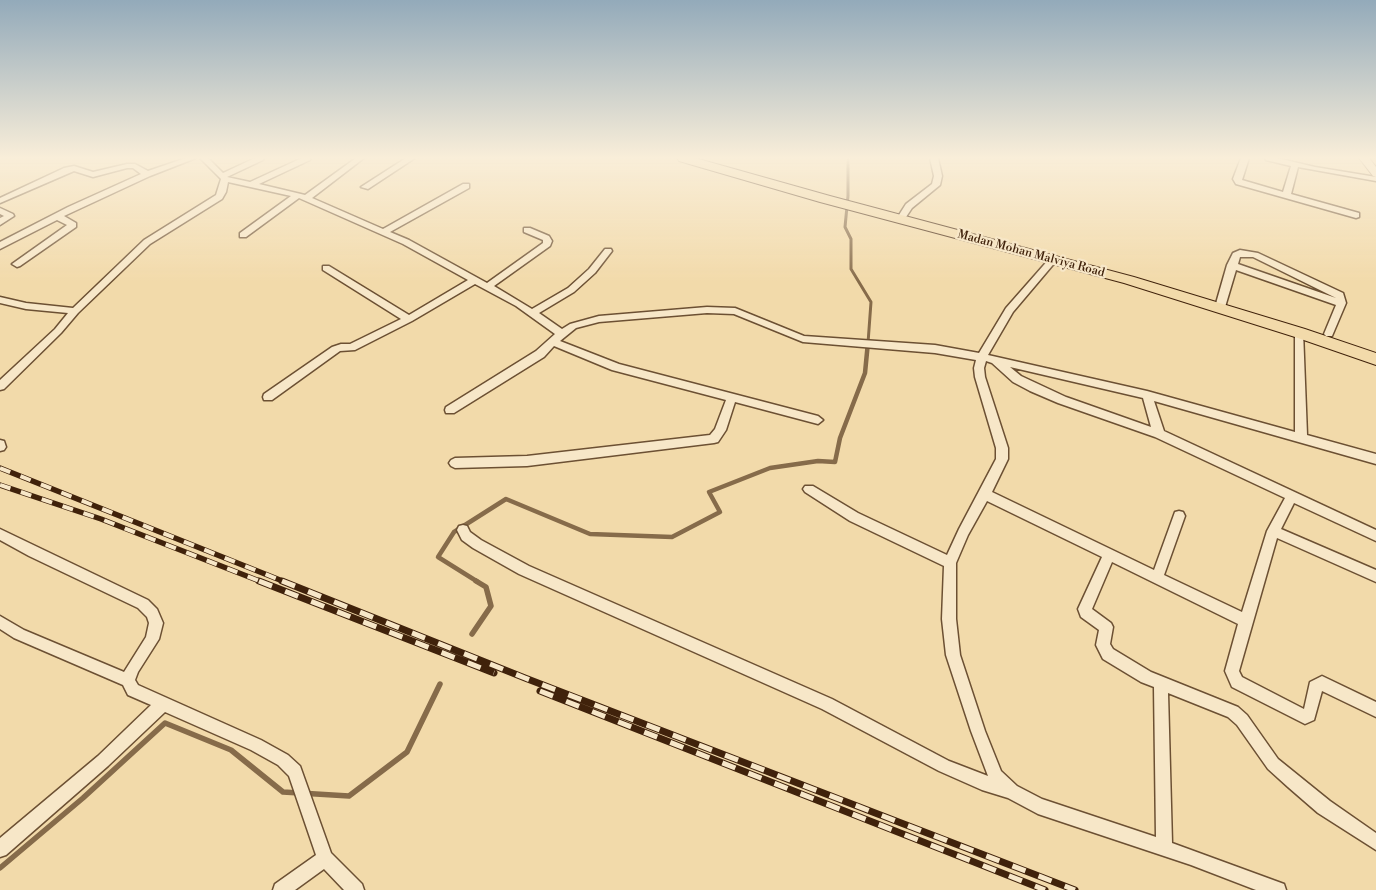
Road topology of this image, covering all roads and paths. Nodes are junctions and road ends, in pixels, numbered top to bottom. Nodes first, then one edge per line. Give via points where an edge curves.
1 (93, 200) edge
2 (215, 200) edge
3 (298, 200) edge
4 (308, 200) edge
5 (442, 200) edge
6 (835, 200) edge
7 (917, 200) edge
8 (1299, 200) edge
9 (859, 206) junction
10 (0, 211) edge
11 (902, 215) junction
12 (1356, 215) dead end
13 (57, 216) junction
14 (0, 222) edge
15 (527, 230) dead end
16 (384, 232) junction
17 (243, 235) dead end
18 (0, 246) edge
19 (608, 251) dead end
20 (1052, 260) junction
21 (17, 264) dead end
22 (1232, 265) junction
23 (326, 268) dead end
24 (475, 280) junction
25 (487, 287) junction
26 (0, 300) edge
27 (1341, 303) junction
28 (1221, 304) junction
29 (76, 311) junction
30 (532, 313) junction
31 (409, 319) junction
32 (1300, 333) junction
33 (562, 334) junction
34 (1329, 334) junction
35 (554, 342) junction
36 (1376, 351) edge
37 (982, 357) junction
38 (1376, 359) edge
39 (995, 360) junction
40 (0, 386) edge
41 (1147, 395) junction
42 (268, 397) dead end
43 (732, 397) junction
44 (450, 410) dead end
45 (818, 420) dead end
46 (1158, 434) junction
47 (1301, 438) junction
48 (1376, 459) edge
49 (456, 463) dead end
50 (809, 489) dead end
51 (985, 494) junction
52 (1292, 496) junction
53 (1179, 516) dead end
54 (463, 530) dead end
55 (1274, 531) junction
56 (1, 536) edge
57 (1376, 536) edge
58 (1109, 555) junction
59 (950, 563) junction
60 (1376, 576) edge
61 (1157, 578) junction
62 (1246, 621) junction
63 (0, 622) edge
64 (128, 680) junction
65 (1161, 683) junction
66 (162, 704) junction
67 (1376, 710) edge
68 (1012, 792) junction
69 (1376, 842) edge
70 (0, 849) edge
71 (1164, 849) junction
72 (325, 858) junction
73 (281, 890) edge
74 (356, 890) edge
75 (1278, 890) edge

1 - 13 street
2 - 29 street via 147,242
3 - 17 street
4 - 16 street
5 - 16 street
6 - 9 highway, Madan Mohan Malviya Road
7 - 11 street
8 - 12 street
9 - 11 highway, Madan Mohan Malviya Road
9 - 20 highway, Madan Mohan Malviya Road
10 - 14 street via 10,216
11 - 28 highway, Madan Mohan Malviya Road via 1057,254
13 - 18 street
13 - 21 street via 74,225
15 - 25 street via 546,238 547,244
16 - 24 street
19 - 30 street via 571,290
20 - 28 highway, Madan Mohan Malviya Road
20 - 37 street via 1009,310
22 - 27 street
22 - 27 street via 1240,253 1255,255 1336,292
22 - 28 street
23 - 31 street
24 - 25 street
24 - 31 street
25 - 30 street
26 - 29 street
27 - 34 street
28 - 32 highway, Madan Mohan Malviya Road
28 - 34 highway, Madan Mohan Malviya Road
29 - 40 street
30 - 33 street
31 - 42 street via 351,348 336,349
32 - 38 highway, Madan Mohan Malviya Road
32 - 47 street
33 - 35 street
33 - 37 street via 573,326 599,319 735,311 803,339 935,349
34 - 36 highway, Madan Mohan Malviya Road
35 - 43 street via 616,367
35 - 44 street
37 - 39 street
37 - 51 street via 980,377 1002,448 1002,459
39 - 41 street
39 - 46 street via 1017,379 1034,388
41 - 46 street
41 - 47 street
43 - 45 street
43 - 49 street via 714,438 698,442 527,461
46 - 52 street
47 - 48 street
50 - 59 street via 854,517
51 - 58 street
51 - 59 street
52 - 55 street
52 - 57 street
53 - 61 street
54 - 68 street via 477,544 524,570 827,704 944,766
55 - 60 street
55 - 62 street
56 - 64 street via 143,604 152,613 156,624 152,639 132,668
58 - 61 street
58 - 65 street via 1086,613 1106,627 1104,645 1108,654
59 - 68 street via 949,619 953,655 996,776
61 - 62 street
62 - 67 street via 1232,671 1237,682 1305,717 1309,715 1315,687 1322,683
63 - 64 street via 19,634
64 - 66 street via 133,690
65 - 69 street via 1233,712 1273,764 1324,807
65 - 71 street
66 - 70 street via 103,761
66 - 72 street via 256,745 295,771
68 - 71 street via 1038,806
71 - 75 street
72 - 73 street
72 - 74 street

